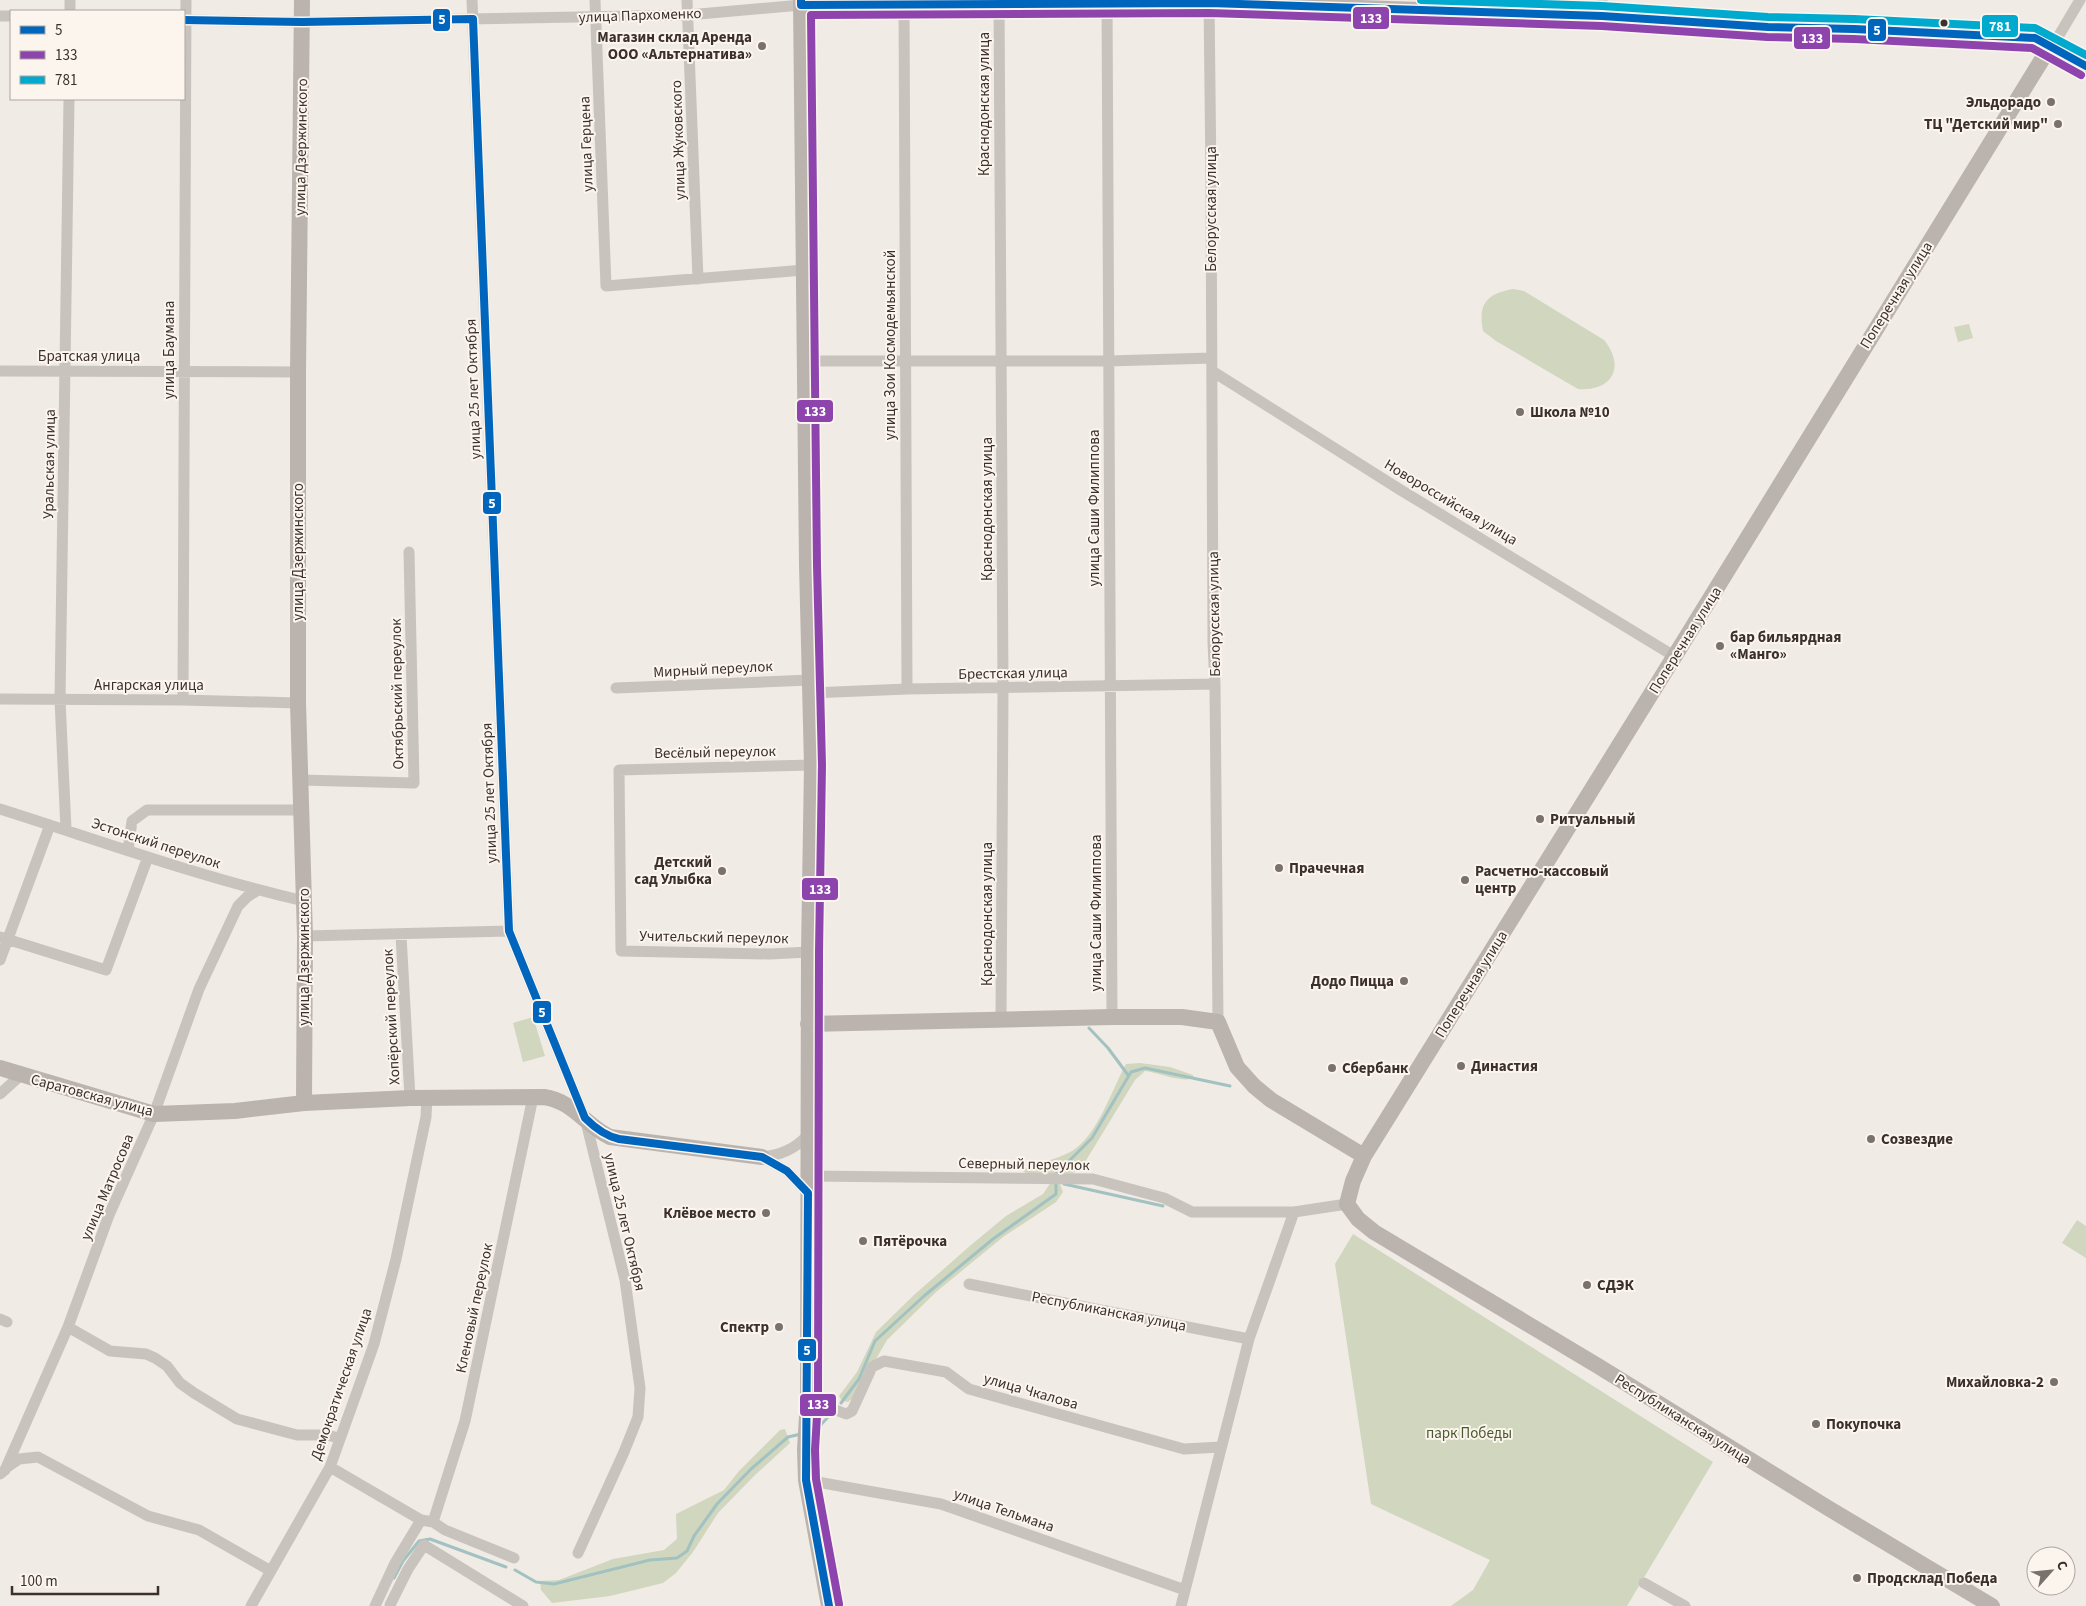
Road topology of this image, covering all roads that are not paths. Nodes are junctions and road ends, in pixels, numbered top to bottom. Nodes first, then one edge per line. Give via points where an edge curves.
1 (186, 0) edge
2 (302, 0) edge
3 (472, 0) edge
4 (595, 0) edge
5 (687, 0) edge
6 (2080, 0) edge
7 (999, 1) edge
8 (1107, 1) edge
9 (1209, 1) edge
10 (801, 2) edge
11 (904, 2) edge
12 (1602, 8) edge
13 (688, 15) junction
14 (595, 17) junction
15 (473, 19) junction
16 (185, 20) edge
17 (302, 22) junction
18 (2052, 47) junction
19 (2086, 66) edge
20 (69, 100) edge
21 (185, 100) edge
22 (804, 270) junction
23 (698, 279) junction
24 (1212, 358) junction
25 (804, 361) junction
26 (905, 361) junction
27 (1001, 361) junction
28 (1108, 362) junction
29 (0, 371) edge
30 (66, 371) junction
31 (1212, 371) junction
32 (184, 372) junction
33 (298, 372) junction
34 (409, 552) dead end
35 (1674, 656) junction
36 (1215, 684) junction
37 (1110, 686) junction
38 (811, 687) junction
39 (616, 688) dead end
40 (1003, 688) junction
41 (907, 689) junction
42 (0, 699) edge
43 (60, 700) junction
44 (182, 700) junction
45 (298, 703) junction
46 (812, 765) junction
47 (619, 770) joint
48 (301, 780) junction
49 (0, 809) edge
50 (301, 810) junction
51 (50, 825) junction
52 (66, 829) junction
53 (128, 850) junction
54 (148, 858) junction
55 (258, 890) junction
56 (304, 901) junction
57 (510, 931) junction
58 (402, 935) junction
59 (305, 936) junction
60 (3, 938) edge
61 (808, 952) junction
62 (0, 960) edge
63 (1112, 1016) junction
64 (1001, 1019) junction
65 (1218, 1022) junction
66 (808, 1024) junction
67 (0, 1068) edge
68 (21, 1075) junction
69 (0, 1094) edge
70 (418, 1097) junction
71 (533, 1097) junction
72 (304, 1103) junction
73 (154, 1114) junction
74 (585, 1118) junction
75 (808, 1135) junction
76 (1364, 1156) junction
77 (762, 1157) junction
78 (808, 1176) junction
79 (808, 1193) junction
80 (1347, 1204) junction
81 (1294, 1212) junction
82 (970, 1284) dead end
83 (68, 1327) junction
84 (1249, 1339) junction
85 (808, 1399) junction
86 (339, 1438) junction
87 (1221, 1448) junction
88 (330, 1467) junction
89 (2, 1472) edge
90 (806, 1480) junction
91 (421, 1520) junction
92 (433, 1522) junction
93 (578, 1553) dead end
94 (514, 1558) dead end
95 (271, 1571) junction
96 (1644, 1583) dead end
97 (1185, 1590) junction
98 (390, 1605) dead end
99 (251, 1606) edge
100 (375, 1606) edge
101 (523, 1606) edge
102 (829, 1606) edge
103 (1181, 1606) edge
104 (1685, 1606) edge
105 (1992, 1606) edge

1 - 16 street, улица Баумана
2 - 17 street, улица Дзержинского
3 - 15 street, улица 25 лет Октября
4 - 14 street, улица Герцена
5 - 13 street, улица Жуковского
6 - 18 street
7 - 8 street, улица Пархоменко
7 - 11 street, улица Пархоменко
7 - 27 street, Краснодонская улица
8 - 9 street, улица Пархоменко
8 - 28 street, улица Саши Филиппова
9 - 12 street, улица Пархоменко
9 - 24 street, Белорусская улица
10 - 11 street, улица Пархоменко
10 - 13 street, улица Пархоменко
10 - 22 street
11 - 26 street, улица Зои Космодемьянской
12 - 18 street, улица Пархоменко via 1768,28 2035,38
13 - 14 street, улица Пархоменко
13 - 23 street, улица Жуковского
14 - 15 street, улица Пархоменко
14 - 23 street, улица Герцена via 606,286
15 - 17 street, улица Пархоменко
15 - 57 street, улица 25 лет Октября
16 - 17 street, улица Пархоменко
17 - 33 street, улица Дзержинского
18 - 19 street, улица Пархоменко
18 - 35 street, Поперечная улица via 2042,58
20 - 30 street, Уральская улица
21 - 32 street, улица Баумана
22 - 23 street
22 - 25 street
24 - 28 street
24 - 31 street, Белорусская улица
25 - 26 street
25 - 38 street
26 - 27 street
26 - 41 street, улица Зои Космодемьянской
27 - 28 street
27 - 40 street, Краснодонская улица
28 - 37 street, улица Саши Филиппова
29 - 30 street, Братская улица
30 - 32 street, Братская улица
30 - 43 street, Уральская улица
31 - 35 street, Новороссийская улица
31 - 36 street, Белорусская улица
32 - 33 street, Братская улица
32 - 44 street, улица Баумана
33 - 45 street, улица Дзержинского
34 - 48 street, Октябрьский переулок via 414,783
35 - 76 street, Поперечная улица
36 - 37 street, Брестская улица
36 - 65 street, Белорусская улица
37 - 40 street, Брестская улица
37 - 63 street, улица Саши Филиппова
38 - 39 street, Мирный переулок
38 - 41 street, Брестская улица
38 - 46 street
40 - 41 street, Брестская улица
40 - 64 street, Краснодонская улица
42 - 43 street, Ангарская улица
43 - 44 street, Ангарская улица
43 - 52 street, Уральская улица
44 - 45 street, Ангарская улица
45 - 48 street, улица Дзержинского
46 - 47 street, Весёлый переулок
46 - 61 street
47 - 61 street, Учительский переулок via 621,950
48 - 50 street, улица Дзержинского
49 - 51 street, Эстонский переулок
50 - 53 street via 147,810 132,821
50 - 56 street, улица Дзержинского
51 - 52 street, Эстонский переулок
51 - 60 street
52 - 53 street, Эстонский переулок
53 - 54 street, Эстонский переулок
54 - 55 street, Эстонский переулок
54 - 60 street via 106,970
55 - 56 street, Эстонский переулок
55 - 73 street, улица Матросова via 247,897 231,917 199,989
56 - 59 street, улица Дзержинского
57 - 58 street
57 - 74 street, улица 25 лет Октября
58 - 59 street
58 - 70 street, Хопёрский переулок
59 - 72 street, улица Дзержинского
60 - 62 street
61 - 66 street
63 - 64 street
63 - 65 street via 1182,1017
64 - 66 street
65 - 76 street, Белорусская улица via 1238,1067 1254,1086 1271,1100
66 - 75 street
67 - 68 street, Саратовская улица
68 - 69 street
68 - 73 street, Саратовская улица
70 - 71 street, Саратовская улица
70 - 72 street, Саратовская улица
70 - 86 street, Демократическая улица via 426,1116 394,1269 374,1344
71 - 74 street, Саратовская улица via 553,1098
71 - 92 street, Кленовый переулок via 465,1421
72 - 73 street, Саратовская улица via 235,1111
73 - 83 street, улица Матросова via 110,1215
74 - 77 street, Саратовская улица via 610,1137
74 - 93 street, улица 25 лет Октября via 625,1280 640,1388 638,1417
75 - 77 street via 786,1152
75 - 78 street
76 - 80 street, Поперечная улица
77 - 79 street via 787,1171
78 - 79 street
78 - 81 street, Северный переулок via 1093,1179 1164,1198 1192,1212
79 - 85 street
80 - 81 street, Северный переулок
80 - 105 street, Республиканская улица via 1374,1232
81 - 84 street
82 - 84 street, Республиканская улица
83 - 86 street via 110,1351 146,1354 155,1358 167,1366 180,1383 237,1419 297,1435
83 - 89 street, улица Матросова
84 - 87 street
85 - 87 street, улица Чкалова via 846,1414 852,1411 872,1367 884,1361 946,1372 969,1389 1184,1449
85 - 90 street
86 - 88 street, Демократическая улица
87 - 97 street
88 - 91 street
88 - 95 street, Демократическая улица
89 - 95 street via 19,1459 38,1457 148,1516 199,1530
90 - 97 street, улица Тельмана via 941,1504
90 - 102 street
91 - 92 street
91 - 100 street via 395,1563
92 - 94 street
95 - 99 street, Демократическая улица
96 - 104 street
97 - 103 street
98 - 101 street via 424,1545

